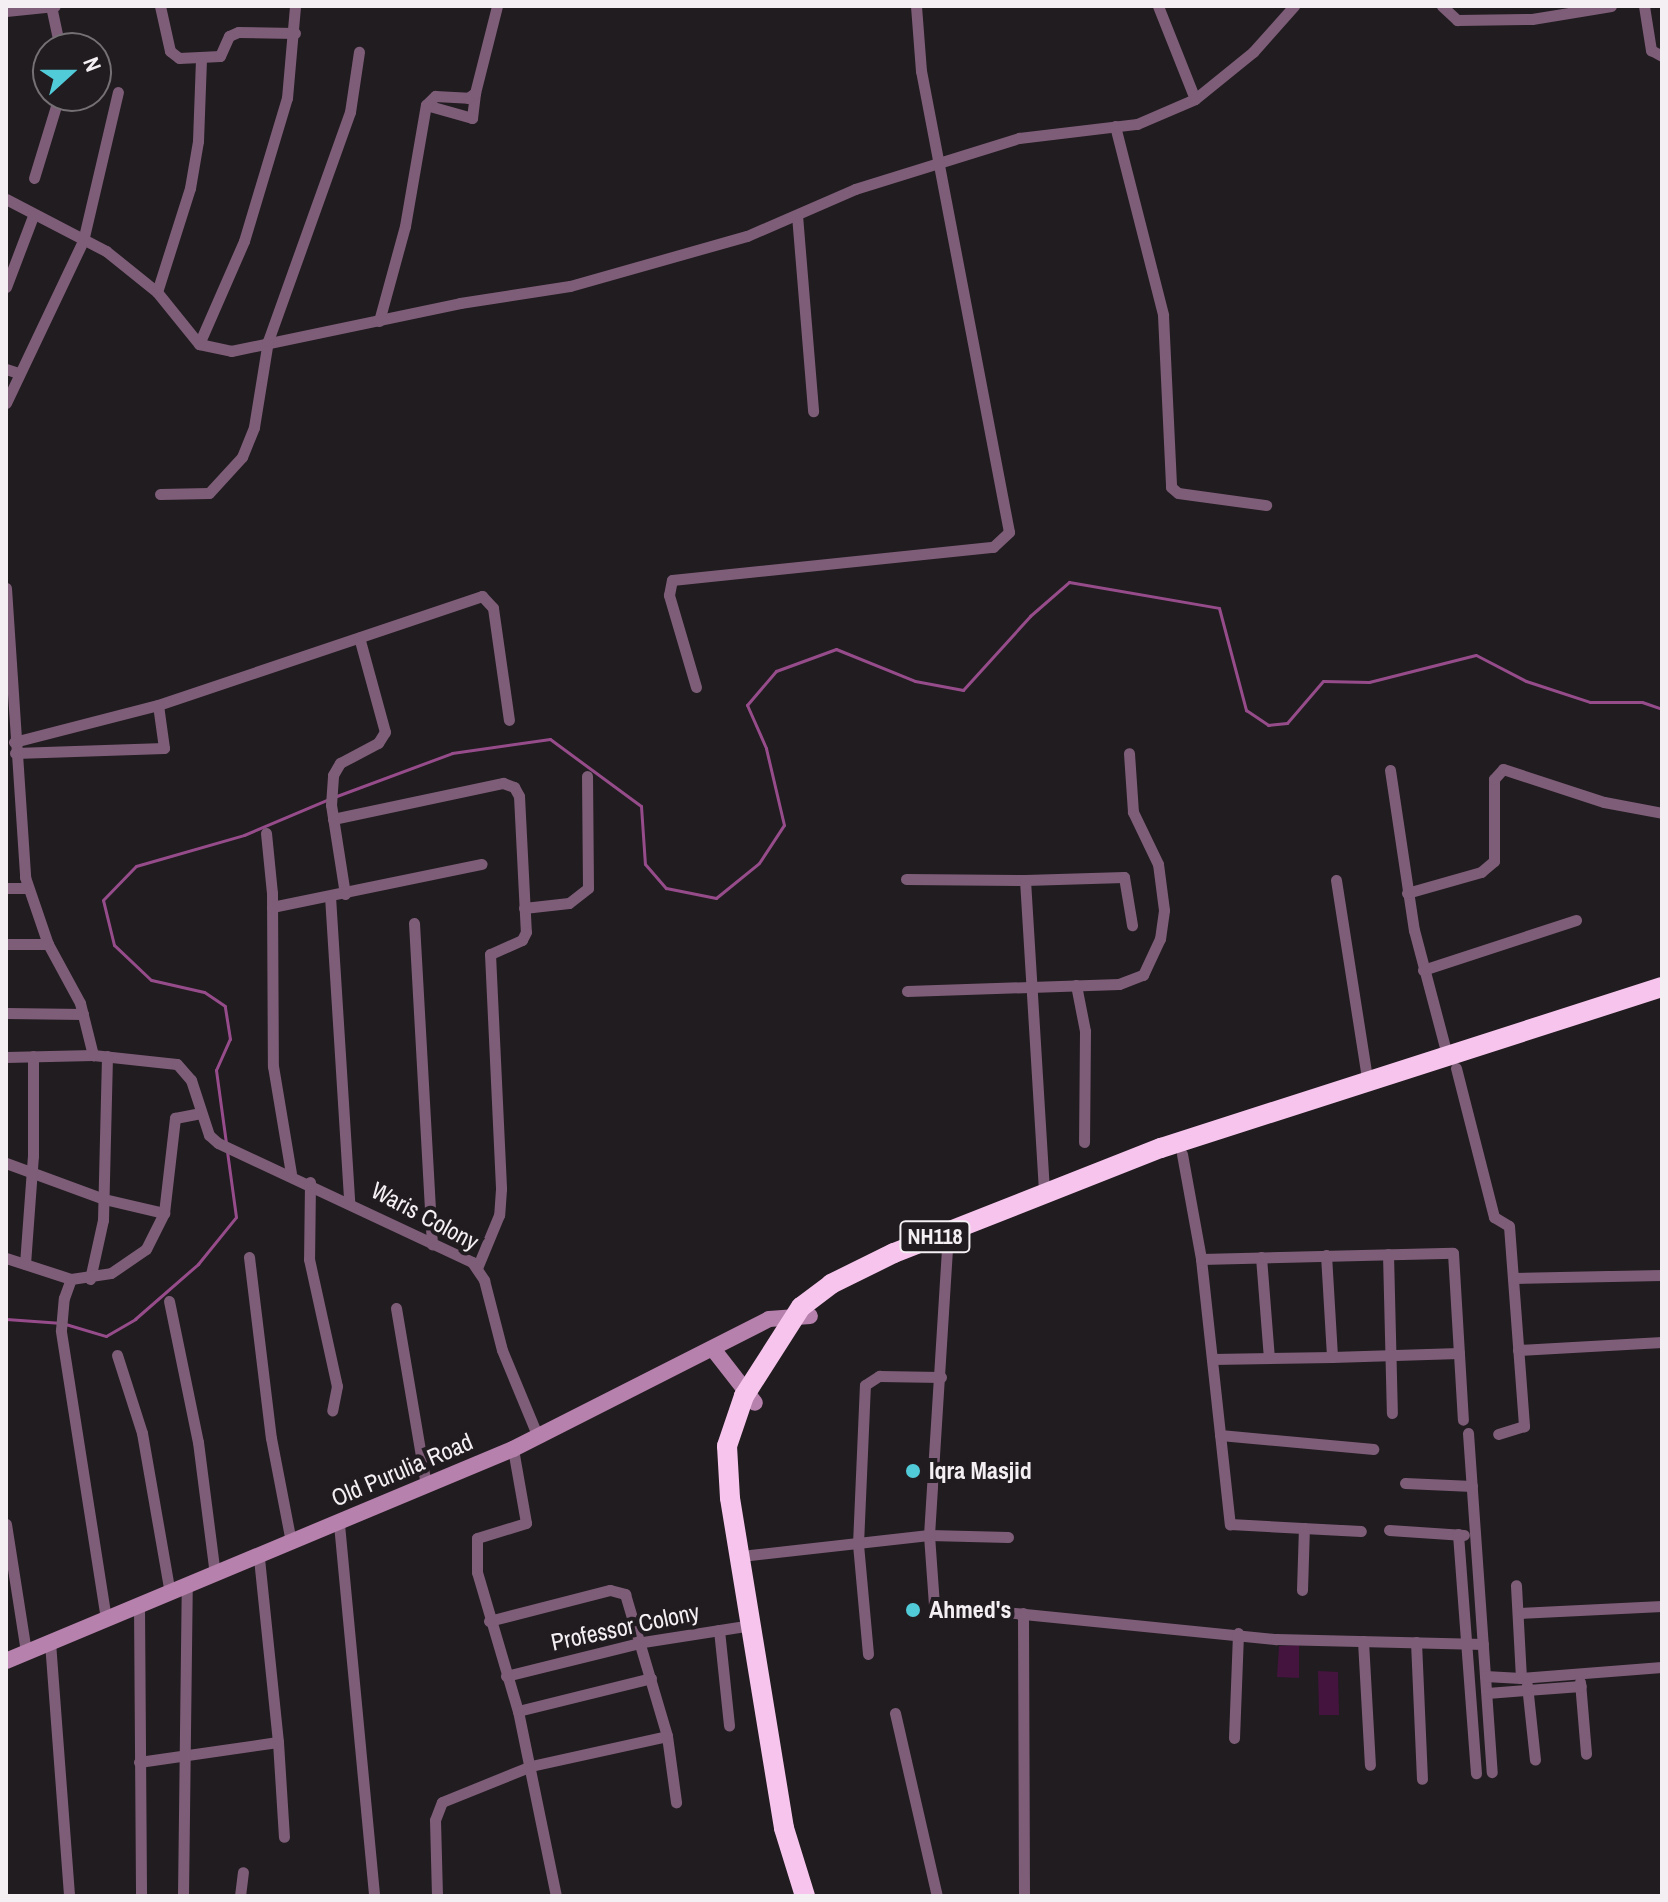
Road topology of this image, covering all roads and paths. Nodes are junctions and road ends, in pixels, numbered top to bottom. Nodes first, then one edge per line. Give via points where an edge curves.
1 (53, 6) edge
2 (160, 6) edge
3 (295, 6) edge
4 (497, 6) edge
5 (916, 6) edge
6 (1158, 6) edge
7 (1294, 6) edge
8 (1442, 6) edge
9 (1611, 6) edge
10 (1644, 6) edge
11 (7, 9) edge
12 (57, 32) edge
13 (295, 33) junction
14 (359, 52) dead end
15 (1662, 56) edge
16 (201, 58) junction
17 (118, 92) dead end
18 (475, 93) junction
19 (1195, 99) junction
20 (426, 105) junction
21 (54, 112) edge
22 (1115, 126) junction
23 (939, 163) junction
24 (34, 178) dead end
25 (6, 199) edge
26 (797, 215) junction
27 (33, 216) junction
28 (83, 241) junction
29 (6, 287) edge
30 (157, 292) junction
31 (379, 321) junction
32 (268, 341) junction
33 (199, 344) junction
34 (12, 371) edge
35 (6, 403) edge
36 (813, 411) dead end
37 (160, 494) dead end
38 (1266, 505) dead end
39 (6, 588) edge
40 (359, 637) junction
41 (10, 674) edge
42 (696, 687) dead end
43 (158, 705) junction
44 (509, 720) dead end
45 (15, 747) junction
46 (1129, 753) dead end
47 (1390, 770) dead end
48 (587, 776) dead end
49 (1662, 813) edge
50 (6, 819) edge
51 (19, 819) junction
52 (333, 819) junction
53 (266, 833) dead end
54 (482, 864) dead end
55 (906, 879) dead end
56 (1025, 880) junction
57 (1336, 880) dead end
58 (6, 888) edge
59 (28, 888) junction
60 (1407, 893) junction
61 (345, 894) junction
62 (330, 896) junction
63 (272, 907) junction
64 (524, 908) junction
65 (1576, 920) dead end
66 (414, 923) dead end
67 (1132, 925) dead end
68 (6, 944) edge
69 (48, 944) junction
70 (1423, 970) junction
71 (1076, 985) junction
72 (1031, 986) junction
73 (1662, 987) edge
74 (907, 991) dead end
75 (1662, 1000) edge
76 (6, 1013) edge
77 (83, 1014) junction
78 (93, 1055) junction
79 (33, 1056) junction
80 (107, 1056) junction
81 (6, 1057) edge
82 (1452, 1064) junction
83 (1368, 1085) junction
84 (200, 1113) junction
85 (1084, 1142) dead end
86 (1182, 1154) junction
87 (6, 1163) edge
88 (33, 1171) junction
89 (291, 1173) junction
90 (310, 1182) junction
91 (1044, 1195) junction
92 (104, 1199) junction
93 (349, 1201) junction
94 (164, 1213) junction
95 (432, 1244) junction
96 (947, 1245) junction
97 (1388, 1254) junction
98 (1326, 1255) junction
99 (249, 1257) dead end
100 (1261, 1257) junction
101 (6, 1258) edge
102 (1201, 1259) junction
103 (25, 1264) junction
104 (477, 1268) junction
105 (1662, 1275) edge
106 (1513, 1278) junction
107 (71, 1279) junction
108 (90, 1279) junction
109 (169, 1301) dead end
110 (396, 1308) dead end
111 (801, 1317) junction
112 (1662, 1342) edge
113 (713, 1349) junction
114 (1518, 1350) junction
115 (1459, 1353) junction
116 (117, 1355) dead end
117 (1391, 1355) junction
118 (1332, 1357) junction
119 (1269, 1358) junction
120 (1212, 1359) junction
121 (941, 1377) junction
122 (750, 1399) junction
123 (332, 1411) dead end
124 (1392, 1413) dead end
125 (1463, 1420) dead end
126 (1468, 1433) dead end
127 (1498, 1434) dead end
128 (1220, 1435) junction
129 (538, 1437) junction
130 (513, 1449) junction
131 (1373, 1449) dead end
132 (1405, 1483) dead end
133 (426, 1486) junction
134 (1472, 1486) junction
135 (6, 1524) edge
136 (339, 1524) junction
137 (1304, 1528) junction
138 (1389, 1530) dead end
139 (1361, 1531) dead end
140 (1458, 1534) junction
141 (929, 1535) junction
142 (1475, 1535) junction
143 (1008, 1537) dead end
144 (291, 1542) junction
145 (858, 1544) junction
146 (750, 1555) junction
147 (259, 1557) junction
148 (215, 1575) junction
149 (1516, 1585) dead end
150 (187, 1586) junction
151 (1302, 1590) dead end
152 (170, 1593) junction
153 (139, 1605) junction
154 (1662, 1606) edge
155 (1023, 1613) junction
156 (1518, 1613) junction
157 (106, 1619) junction
158 (489, 1621) junction
159 (753, 1625) junction
160 (719, 1630) junction
161 (1238, 1633) junction
162 (1363, 1641) junction
163 (50, 1642) junction
164 (643, 1642) junction
165 (1416, 1642) junction
166 (1467, 1643) junction
167 (1483, 1644) junction
168 (26, 1652) junction
169 (868, 1654) dead end
170 (6, 1661) edge
171 (1662, 1667) edge
172 (506, 1676) junction
173 (1485, 1676) junction
174 (651, 1678) junction
175 (1521, 1678) junction
176 (1580, 1680) junction
177 (1530, 1690) junction
178 (1487, 1693) junction
179 (518, 1711) junction
180 (895, 1713) dead end
181 (729, 1725) dead end
182 (667, 1736) junction
183 (1234, 1738) dead end
184 (278, 1742) junction
185 (1586, 1754) dead end
186 (188, 1755) junction
187 (1535, 1760) dead end
188 (139, 1762) junction
189 (1370, 1765) dead end
190 (531, 1766) junction
191 (1492, 1772) dead end
192 (1476, 1773) dead end
193 (1422, 1779) dead end
194 (676, 1802) dead end
195 (284, 1837) dead end
196 (243, 1872) dead end
197 (69, 1896) edge
198 (141, 1896) edge
199 (183, 1896) edge
200 (240, 1896) edge
201 (374, 1896) edge
202 (437, 1896) edge
203 (556, 1896) edge
204 (805, 1896) edge
205 (814, 1896) edge
206 (937, 1896) edge
207 (1024, 1896) edge

1 - 11 street
1 - 12 street
2 - 16 street via 173,55
3 - 13 street
4 - 18 street
5 - 23 street via 917,46
6 - 19 street
7 - 19 street via 1253,52
8 - 9 street via 1457,20 1532,19
10 - 15 street via 1651,50
13 - 16 street via 233,33 224,54
13 - 33 street via 287,98 244,241
14 - 32 street via 350,112
16 - 30 street via 198,141 190,188
17 - 28 street
18 - 20 street via 468,98 435,96
18 - 20 street via 472,118
19 - 22 street via 1137,124
20 - 31 street via 405,226
21 - 24 street
22 - 23 street via 1019,138
22 - 38 street via 1163,315 1162,390 1171,487 1178,493
23 - 26 street via 855,189
23 - 42 street via 1004,490 1007,538 993,547 672,580 669,595
25 - 27 street
26 - 31 street via 747,236 570,286
26 - 36 street
27 - 28 street
27 - 29 street
28 - 30 street
28 - 34 street
30 - 33 street
31 - 32 street
32 - 33 street via 218,352
32 - 37 street via 254,427 242,457 209,493
34 - 35 street
39 - 41 street
40 - 43 street
40 - 44 street via 485,597 493,608
40 - 52 street via 385,732 378,743 340,763 331,785
41 - 45 street
43 - 45 street
43 - 45 street via 164,748
45 - 51 street
46 - 71 street via 1133,812 1162,876 1160,939 1149,967 1136,979
47 - 60 street
48 - 64 street via 588,888 569,903
49 - 60 street via 1604,802 1503,769 1494,779 1494,861 1481,872
50 - 51 street
51 - 59 street
52 - 61 street
52 - 64 street via 510,784 519,796
53 - 63 street
54 - 61 street
55 - 56 street
56 - 67 street via 1124,877
56 - 72 street
57 - 83 street
58 - 59 street
59 - 69 street
60 - 70 street
61 - 62 street
62 - 63 street
62 - 93 street
63 - 89 street via 273,1066
64 - 104 street via 524,938 490,954 501,1189 499,1215
65 - 70 street
66 - 95 street
68 - 69 street
69 - 77 street
70 - 82 street
71 - 72 street
71 - 85 street via 1085,1031
72 - 74 street
72 - 91 street
73 - 82 highway, NH118
75 - 82 highway, NH118
76 - 77 street
77 - 78 street
78 - 79 street
78 - 80 street
79 - 81 street
79 - 88 street
80 - 84 street via 177,1064 191,1080
80 - 92 street
82 - 83 highway, NH118
82 - 86 highway, NH118
82 - 106 street via 1494,1217 1509,1226
83 - 91 highway, NH118 via 1161,1148
84 - 89 street, Waris Colony via 218,1143
84 - 94 street via 175,1118
86 - 96 highway, NH118
86 - 102 street
87 - 88 street
88 - 92 street
88 - 103 street
89 - 90 street, Waris Colony
90 - 93 street, Waris Colony
90 - 123 street via 309,1259 337,1386
91 - 111 highway, NH118 via 863,1267 819,1292
92 - 94 street
92 - 108 street
93 - 95 street, Waris Colony
94 - 108 street via 146,1249 111,1273
95 - 104 street, Waris Colony
96 - 111 highway, NH118 via 864,1278
96 - 121 street
97 - 98 street
97 - 115 street via 1453,1253
97 - 117 street
98 - 100 street
98 - 118 street
99 - 144 street via 271,1438
100 - 102 street
100 - 119 street
101 - 103 street
102 - 120 street
103 - 107 street
104 - 129 street, Waris Colony via 502,1350
105 - 106 street
106 - 114 street
107 - 108 street
107 - 157 street via 61,1330
109 - 148 street via 198,1442
110 - 133 street
111 - 113 main road, Old Purulia Road via 769,1319
111 - 122 highway, NH118
112 - 114 street
113 - 122 main road
113 - 129 main road, Old Purulia Road
114 - 127 street via 1524,1426
115 - 117 street
115 - 125 street
116 - 152 street via 142,1433
117 - 118 street
117 - 124 street
118 - 119 street
119 - 120 street
120 - 128 street
121 - 141 street
121 - 145 street via 879,1376 865,1385
122 - 146 highway, NH118 via 737,1463
122 - 159 highway, NH118 via 731,1426 728,1473
126 - 134 street
128 - 131 street
128 - 137 street via 1230,1524
129 - 130 main road, Old Purulia Road
130 - 133 main road, Old Purulia Road
130 - 158 street via 526,1523 475,1541
132 - 134 street
133 - 136 main road, Old Purulia Road
134 - 142 street
135 - 168 street
136 - 144 main road, Old Purulia Road
136 - 201 street
137 - 139 street
137 - 151 street
138 - 140 street
140 - 142 street
140 - 166 street
141 - 143 street
141 - 145 street
141 - 155 street via 934,1605
142 - 167 street
144 - 147 main road, Old Purulia Road
145 - 146 street
145 - 169 street
146 - 205 highway, NH118 via 795,1835
147 - 148 main road, Old Purulia Road
147 - 184 street
148 - 150 main road, Old Purulia Road
149 - 156 street
150 - 152 main road, Old Purulia Road
150 - 186 street
152 - 153 main road, Old Purulia Road
153 - 157 main road, Old Purulia Road
153 - 188 street
154 - 156 street
155 - 161 street
155 - 207 street
156 - 175 street
157 - 163 main road, Old Purulia Road
158 - 164 street via 620,1591 630,1600
158 - 172 street
159 - 160 street, Professor Colony
159 - 204 highway, NH118 via 784,1828
160 - 164 street, Professor Colony
160 - 181 street
161 - 162 street
161 - 183 street
162 - 165 street
162 - 189 street
163 - 168 main road, Old Purulia Road
163 - 197 street
164 - 172 street, Professor Colony
164 - 174 street
165 - 166 street
165 - 193 street
166 - 167 street
166 - 192 street
167 - 173 street
168 - 170 main road, Old Purulia Road
171 - 176 street
172 - 179 street
173 - 175 street
173 - 178 street
174 - 179 street
174 - 182 street
175 - 176 street
175 - 177 street
176 - 177 street
176 - 185 street
177 - 178 street
177 - 187 street
178 - 191 street
179 - 190 street
180 - 206 street
182 - 190 street
182 - 194 street
184 - 186 street
184 - 195 street
186 - 188 street
186 - 199 street
188 - 198 street
190 - 202 street via 459,1793 437,1808
190 - 203 street
196 - 200 street

